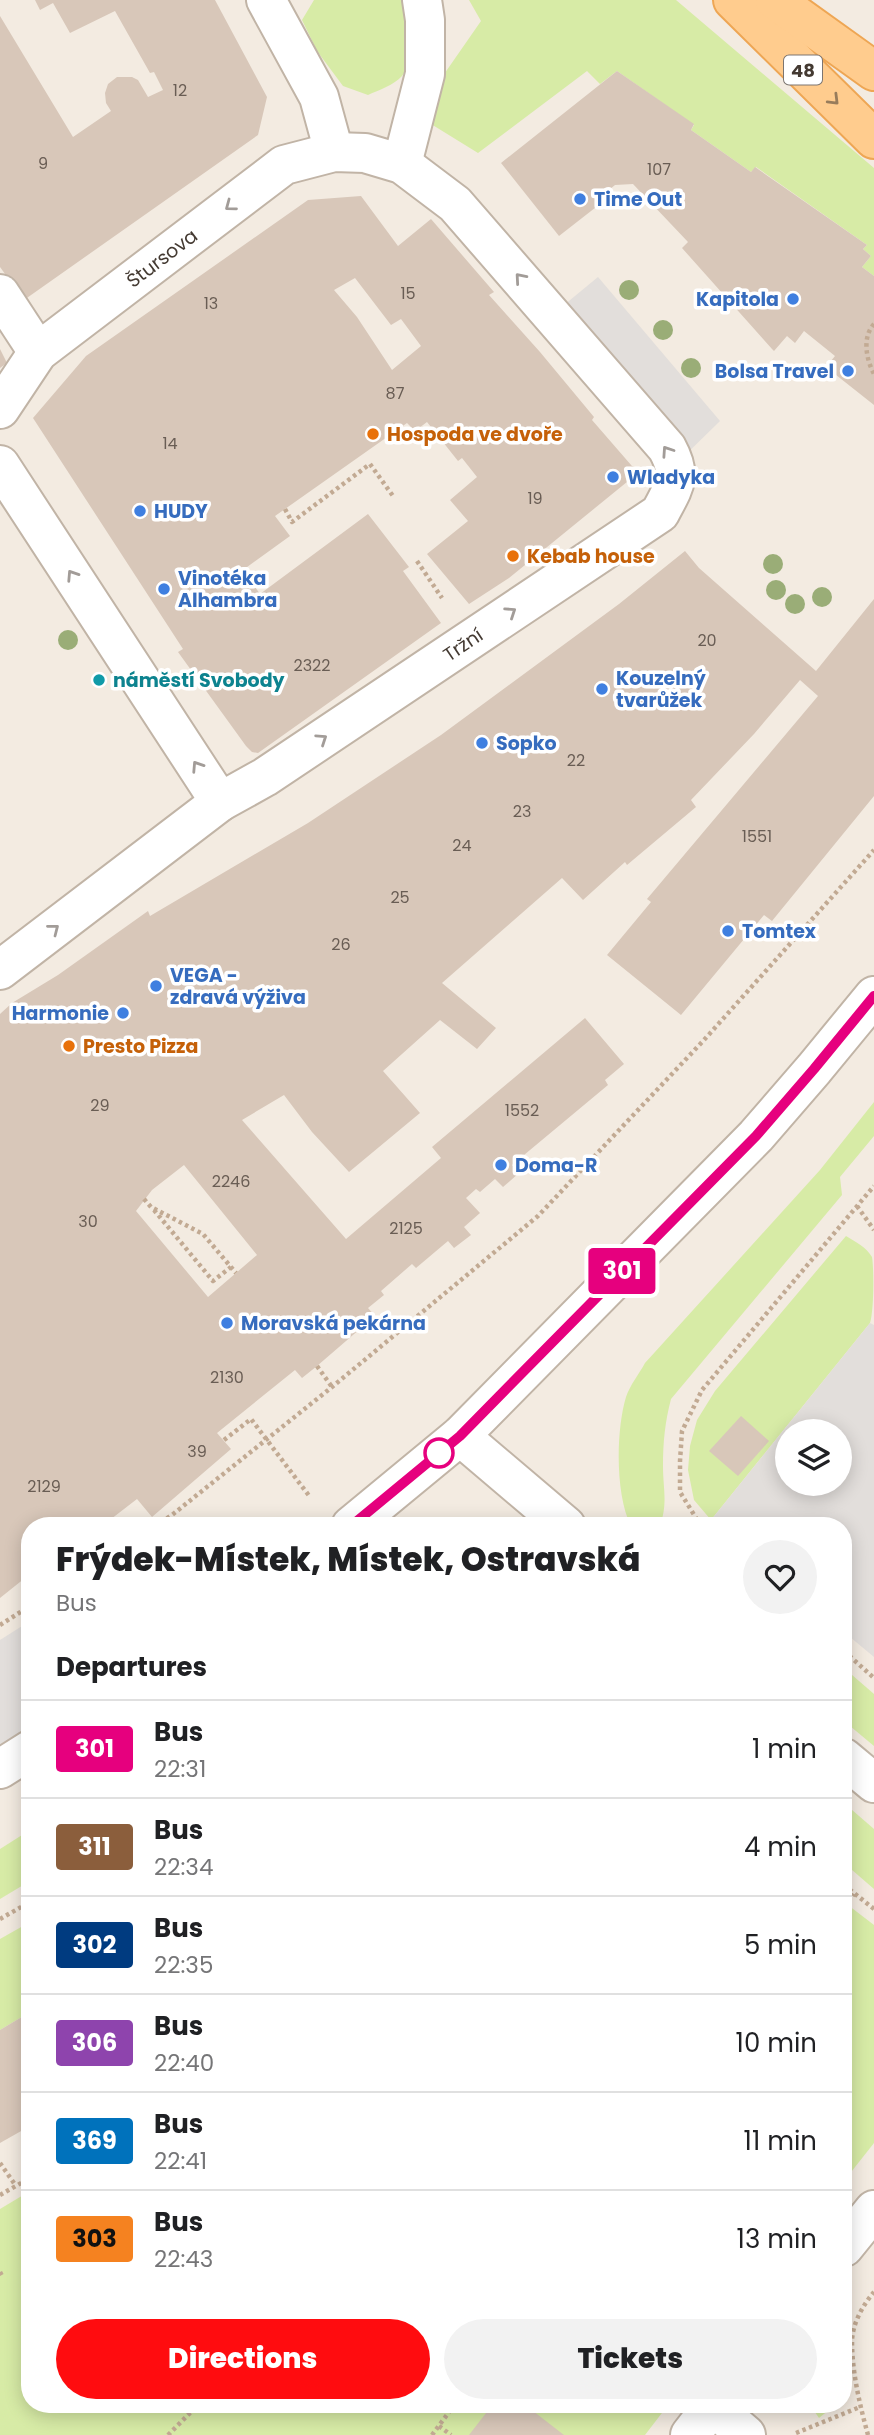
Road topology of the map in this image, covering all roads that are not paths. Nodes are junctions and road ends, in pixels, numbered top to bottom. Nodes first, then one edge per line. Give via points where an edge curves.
1 (266, 0) edge
2 (422, 0) edge
3 (733, 0) edge
4 (775, 0) edge
5 (874, 71) edge
6 (874, 139) edge
7 (334, 152) junction
8 (402, 164) junction
9 (0, 295) edge
10 (38, 352) junction
11 (0, 409) edge
12 (0, 465) edge
13 (220, 802) junction
14 (0, 970) edge
15 (874, 996) edge
16 (460, 1436) junction
17 (362, 1517) edge
18 (555, 1517) edge
19 (21, 1756) edge
20 (852, 1765) edge
21 (0, 1769) edge
22 (874, 1783) edge
23 (874, 2210) edge
24 (852, 2237) edge
25 (707, 2413) edge
26 (746, 2435) edge

1 - 7 street via 319,97
2 - 8 street via 425,74
3 -> 6 main road, 48
4 - 5 main road, 48
7 - 8 street via 365,153
7 -> 10 street, Štursova via 284,165
13 -> 8 street, Tržní via 265,777 660,513 675,485 676,464 667,448 455,204
9 - 10 street
10 - 11 street, Štursova
13 -> 12 street
14 -> 13 street, Tržní
15 - 16 street via 756,1136
16 - 17 street
16 - 18 street
19 - 21 street
20 - 22 street
23 - 24 street
25 - 26 street

